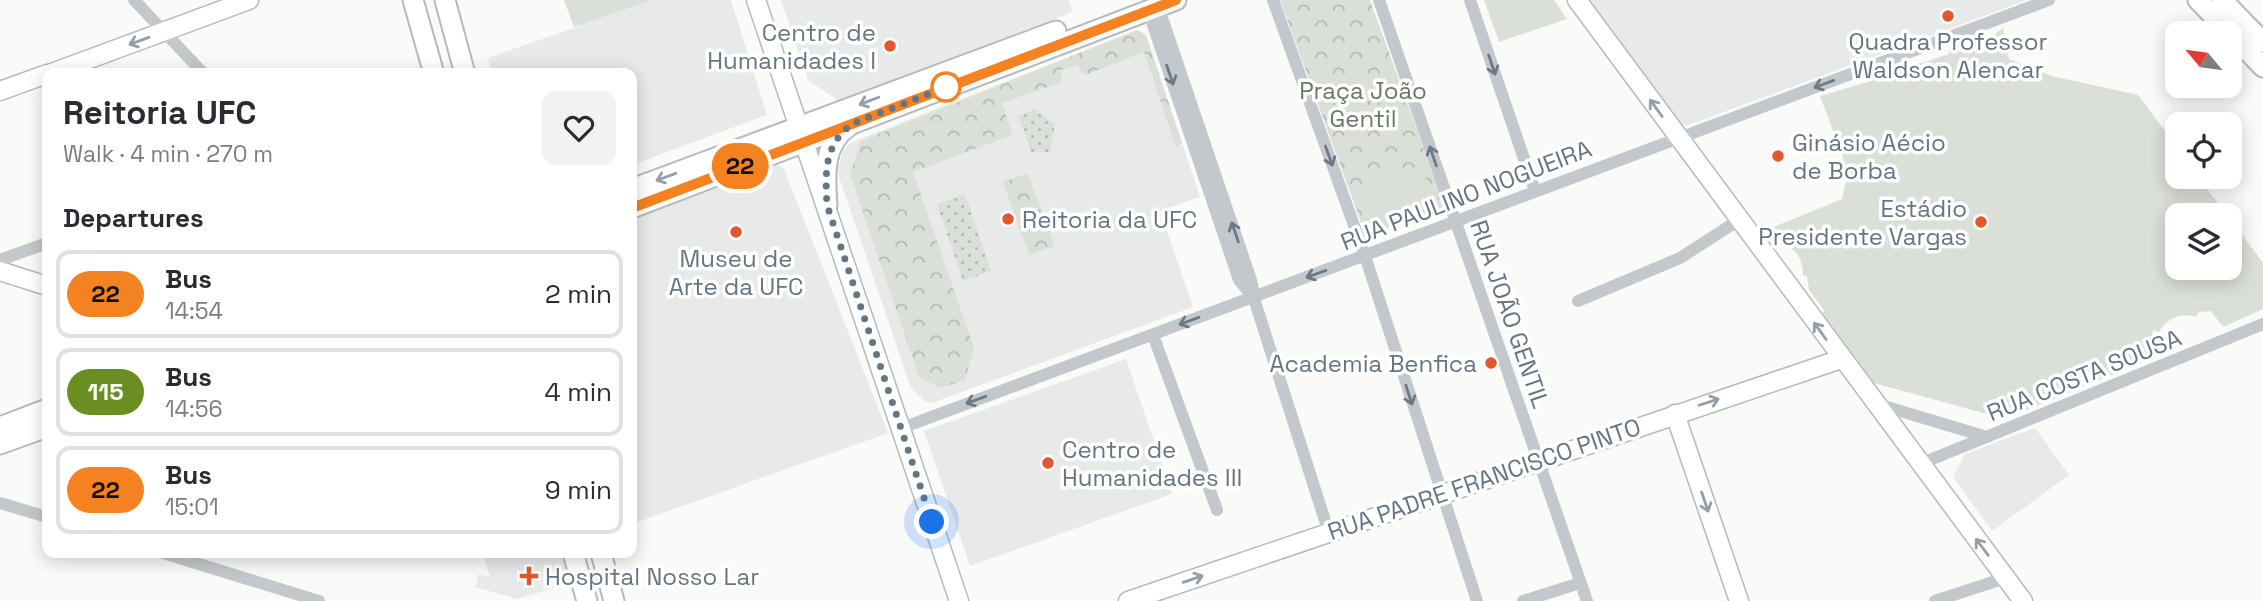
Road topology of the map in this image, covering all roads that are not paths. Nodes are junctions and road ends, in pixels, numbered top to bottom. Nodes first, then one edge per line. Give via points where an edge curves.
1 (135, 0) edge
2 (249, 0) edge
3 (413, 0) edge
4 (445, 0) edge
5 (756, 0) edge
6 (1273, 0) edge
7 (1380, 0) edge
8 (1469, 0) edge
9 (1577, 0) edge
10 (2049, 0) edge
11 (2198, 0) edge
12 (2222, 0) edge
13 (1155, 4) edge
14 (165, 31) junction
15 (2263, 42) edge
16 (2263, 67) edge
17 (64, 68) edge
18 (199, 68) edge
19 (432, 68) edge
20 (463, 68) edge
21 (42, 76) edge
22 (0, 91) edge
23 (854, 123) junction
24 (801, 134) junction
25 (1678, 138) junction
26 (637, 188) edge
27 (1535, 191) junction
28 (827, 205) junction
29 (637, 206) edge
30 (1740, 220) junction
31 (1455, 221) junction
32 (42, 245) edge
33 (1365, 256) junction
34 (0, 260) edge
35 (0, 271) edge
36 (42, 284) edge
37 (1253, 298) junction
38 (1578, 301) dead end
39 (2263, 324) edge
40 (1153, 335) junction
41 (1841, 359) junction
42 (1874, 404) junction
43 (42, 411) edge
44 (1675, 414) junction
45 (0, 427) edge
46 (42, 429) edge
47 (899, 429) junction
48 (1987, 437) junction
49 (0, 444) edge
50 (1539, 462) junction
51 (1920, 464) junction
52 (1441, 495) junction
53 (0, 503) edge
54 (1217, 510) dead end
55 (42, 516) edge
56 (1329, 533) junction
57 (179, 558) edge
58 (574, 558) edge
59 (602, 558) edge
60 (2005, 578) junction
61 (1580, 583) junction
62 (1162, 596) edge
63 (319, 601) edge
64 (587, 601) edge
65 (614, 601) edge
66 (959, 601) edge
67 (1128, 601) edge
68 (1476, 601) edge
69 (1524, 601) edge
70 (1587, 601) edge
71 (1739, 601) edge
72 (1936, 601) edge
73 (2023, 601) edge

1 - 14 street
2 - 14 street
3 - 19 main road
4 - 20 main road
5 - 24 street
6 -> 33 street
31 -> 7 street, RUA JOÃO GENTIL
8 -> 27 street
25 -> 9 street
10 -> 25 street, RUA PAULINO NOGUEIRA
11 - 16 main road
12 - 15 main road
13 - 23 main road
13 -> 24 main road
13 - 37 street via 1240,284
14 -> 17 street
14 - 18 street
21 - 22 street
23 - 24 main road
23 - 28 main road via 841,132 826,160
24 -> 26 main road
24 - 28 street
24 - 29 main road
25 - 27 street, RUA PAULINO NOGUEIRA
25 - 30 street
27 - 31 street, RUA PAULINO NOGUEIRA
28 - 47 street
30 - 38 street via 1680,258
41 -> 30 street
31 - 33 street, RUA PAULINO NOGUEIRA
31 - 50 street, RUA JOÃO GENTIL
32 - 34 street
33 -> 37 street, RUA PAULINO NOGUEIRA
33 -> 52 street
35 - 36 street
37 -> 40 street, RUA PAULINO NOGUEIRA
37 - 56 street
39 - 48 street, RUA COSTA SOUSA
40 -> 47 street, RUA PAULINO NOGUEIRA
40 - 54 street
41 - 42 street
44 -> 41 street, RUA PADRE FRANCISCO PINTO
42 - 48 street
42 - 51 street
43 - 45 main road
44 - 50 street, RUA PADRE FRANCISCO PINTO
44 -> 71 street
46 - 49 main road
47 - 66 street
48 - 51 street, RUA COSTA SOUSA
50 - 52 street, RUA PADRE FRANCISCO PINTO
50 - 61 street, RUA JOÃO GENTIL
60 -> 51 street
52 - 56 street, RUA PADRE FRANCISCO PINTO
52 - 68 street
53 - 55 street
62 -> 56 street, RUA PADRE FRANCISCO PINTO
57 - 63 street
58 - 64 main road
59 - 65 main road
60 - 72 street
60 - 73 street
61 - 69 street
61 - 70 street, RUA JOÃO GENTIL
62 - 67 street, RUA PADRE FRANCISCO PINTO

